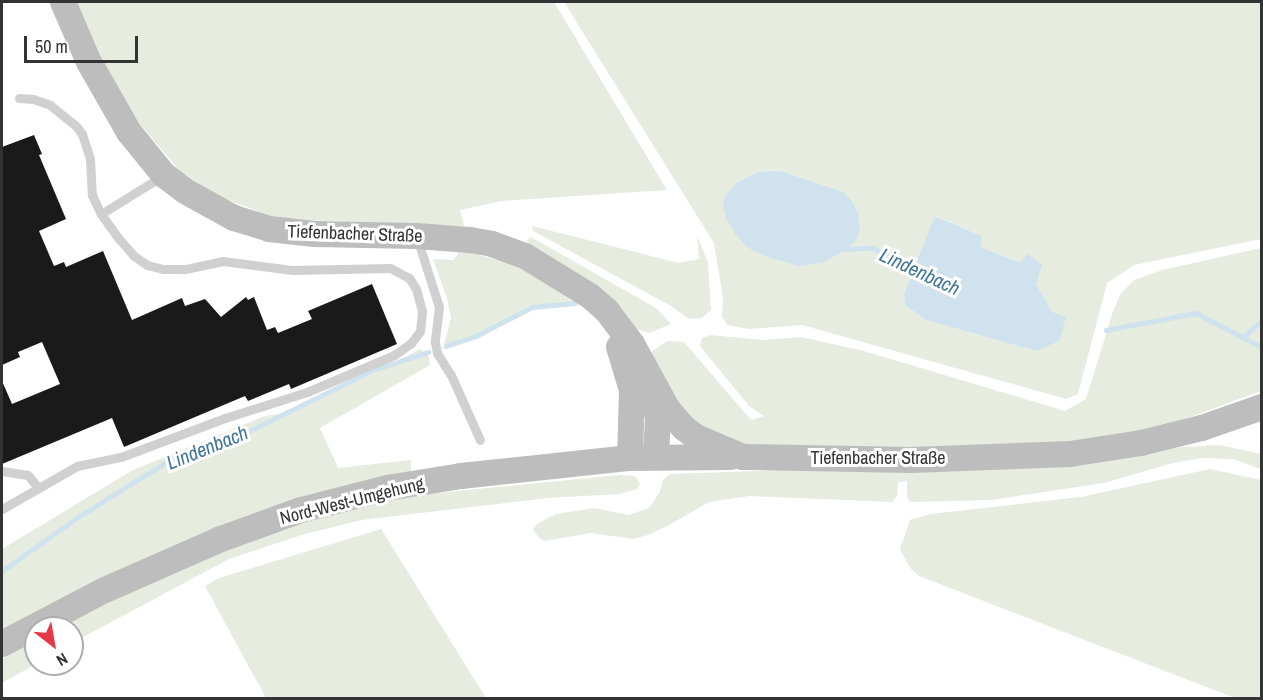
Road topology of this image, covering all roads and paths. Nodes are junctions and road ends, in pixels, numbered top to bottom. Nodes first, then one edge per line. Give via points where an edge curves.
1 (63, 2) edge
2 (19, 98) dead end
3 (164, 175) junction
4 (101, 214) junction
5 (416, 236) junction
6 (573, 285) junction
7 (649, 377) junction
8 (1262, 407) edge
9 (480, 440) dead end
10 (743, 457) junction
11 (630, 458) junction
12 (656, 458) junction
13 (2, 471) edge
14 (38, 488) junction
15 (2, 509) edge
16 (2, 644) edge

1 - 3 main road, Tiefenbacher Straße via 111,104
2 - 4 lane via 50,105 76,126 86,145 93,195
3 - 4 lane
3 - 5 main road, Tiefenbacher Straße via 210,207 257,226 315,234
4 - 14 lane via 134,256 163,269 231,261 292,270 375,266 397,270 416,289 422,324 411,343 394,355 307,392 121,457 76,466
5 - 6 main road, Tiefenbacher Straße via 492,244 525,256
5 - 9 lane via 439,307 437,353
6 - 7 main road, Tiefenbacher Straße via 607,312 632,345
6 - 11 main road, Tiefenbacher Straße via 604,321 626,361 632,390
7 - 10 main road, Tiefenbacher Straße via 684,428
7 - 12 main road, Tiefenbacher Straße via 658,418
8 - 10 main road, Tiefenbacher Straße via 1202,428 1141,443 1070,454 911,460
10 - 12 main road, Nord-West-Umgehung
11 - 12 main road, Nord-West-Umgehung
11 - 16 main road, Nord-West-Umgehung via 450,477 301,510 221,539 105,590
13 - 14 lane via 28,475
14 - 15 lane

